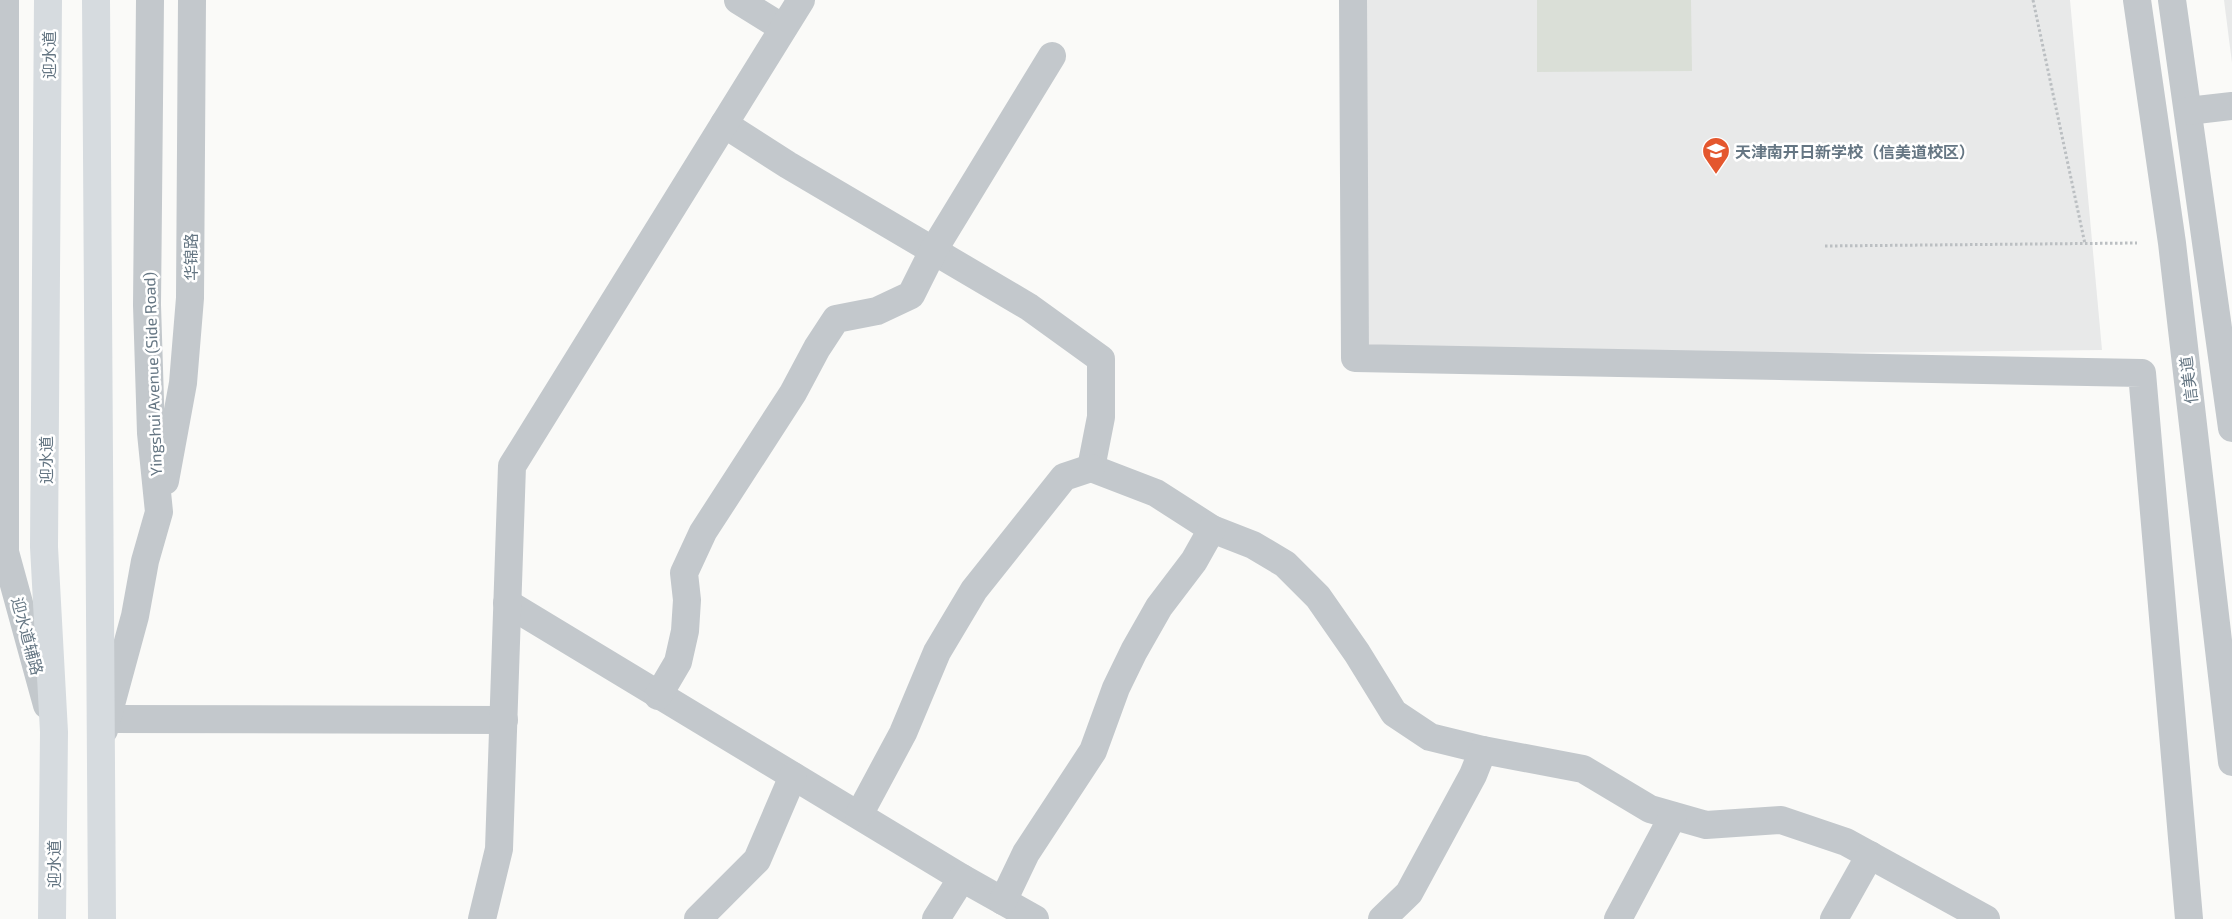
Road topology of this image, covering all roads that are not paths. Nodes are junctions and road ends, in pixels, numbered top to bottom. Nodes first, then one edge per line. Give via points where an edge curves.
1 (5, 0) edge
2 (48, 0) edge
3 (96, 0) edge
4 (150, 0) edge
5 (192, 0) edge
6 (738, 0) edge
7 (801, 0) edge
8 (1353, 0) edge
9 (2136, 0) edge
10 (2172, 0) edge
11 (783, 28) junction
12 (1052, 56) dead end
13 (2232, 106) edge
14 (2188, 111) junction
15 (724, 124) junction
16 (933, 251) junction
17 (2228, 356) edge
18 (2232, 428) edge
19 (1091, 468) junction
20 (3, 500) edge
21 (159, 512) junction
22 (1212, 529) junction
23 (507, 603) junction
24 (658, 696) junction
25 (504, 720) junction
26 (104, 730) junction
27 (54, 732) junction
28 (1483, 750) junction
29 (2232, 762) edge
30 (793, 776) junction
31 (860, 815) junction
32 (1673, 816) junction
33 (1870, 855) junction
34 (962, 878) junction
35 (1003, 901) junction
36 (52, 919) edge
37 (102, 919) edge
38 (482, 919) edge
39 (698, 919) edge
40 (936, 919) edge
41 (1035, 919) edge
42 (1382, 919) edge
43 (1618, 919) edge
44 (1834, 919) edge
45 (1986, 919) edge
46 (2189, 919) edge

1 - 20 street, 迎水道辅路
2 - 27 main road, 迎水道 via 44,548
3 - 26 main road
4 - 21 street, Yingshui Avenue (Side Road) via 147,305 151,433
5 - 21 street, 华锦路 via 190,298 183,384
6 - 11 street
7 - 11 street
8 - 46 street via 1355,358 2142,373
9 - 29 street, 信美道 via 2172,243
10 - 14 street
11 - 15 street
12 - 16 street
13 - 14 street
14 - 17 street
15 - 16 street
15 - 23 street via 512,466
16 - 19 street via 1029,307 1101,359 1101,417
16 - 24 street via 911,295 877,311 836,319 793,393 703,532 684,573 687,600 685,631 678,662
17 - 18 street
19 - 22 street via 1156,493
19 - 31 street via 1064,477 974,590 937,652 903,732
20 - 27 street, 迎水道辅路 via 5,552
21 - 26 street, Yingshui Avenue (Side Road)
22 - 28 street via 1253,545 1285,564 1318,597 1394,713 1430,737
22 - 35 street via 1194,561 1159,607 1134,651 1116,688 1093,751 1026,853
23 - 24 street
23 - 25 street
24 - 30 street
25 - 26 street
25 - 38 street via 499,849
26 - 37 main road
27 - 36 main road, 迎水道
28 - 32 street via 1583,769 1650,809
28 - 42 street via 1408,893
30 - 31 street
30 - 39 street via 756,860
31 - 34 street
32 - 33 street via 1706,825 1781,820 1846,842
32 - 43 street
33 - 44 street
33 - 45 street
34 - 35 street
34 - 40 street
35 - 41 street

